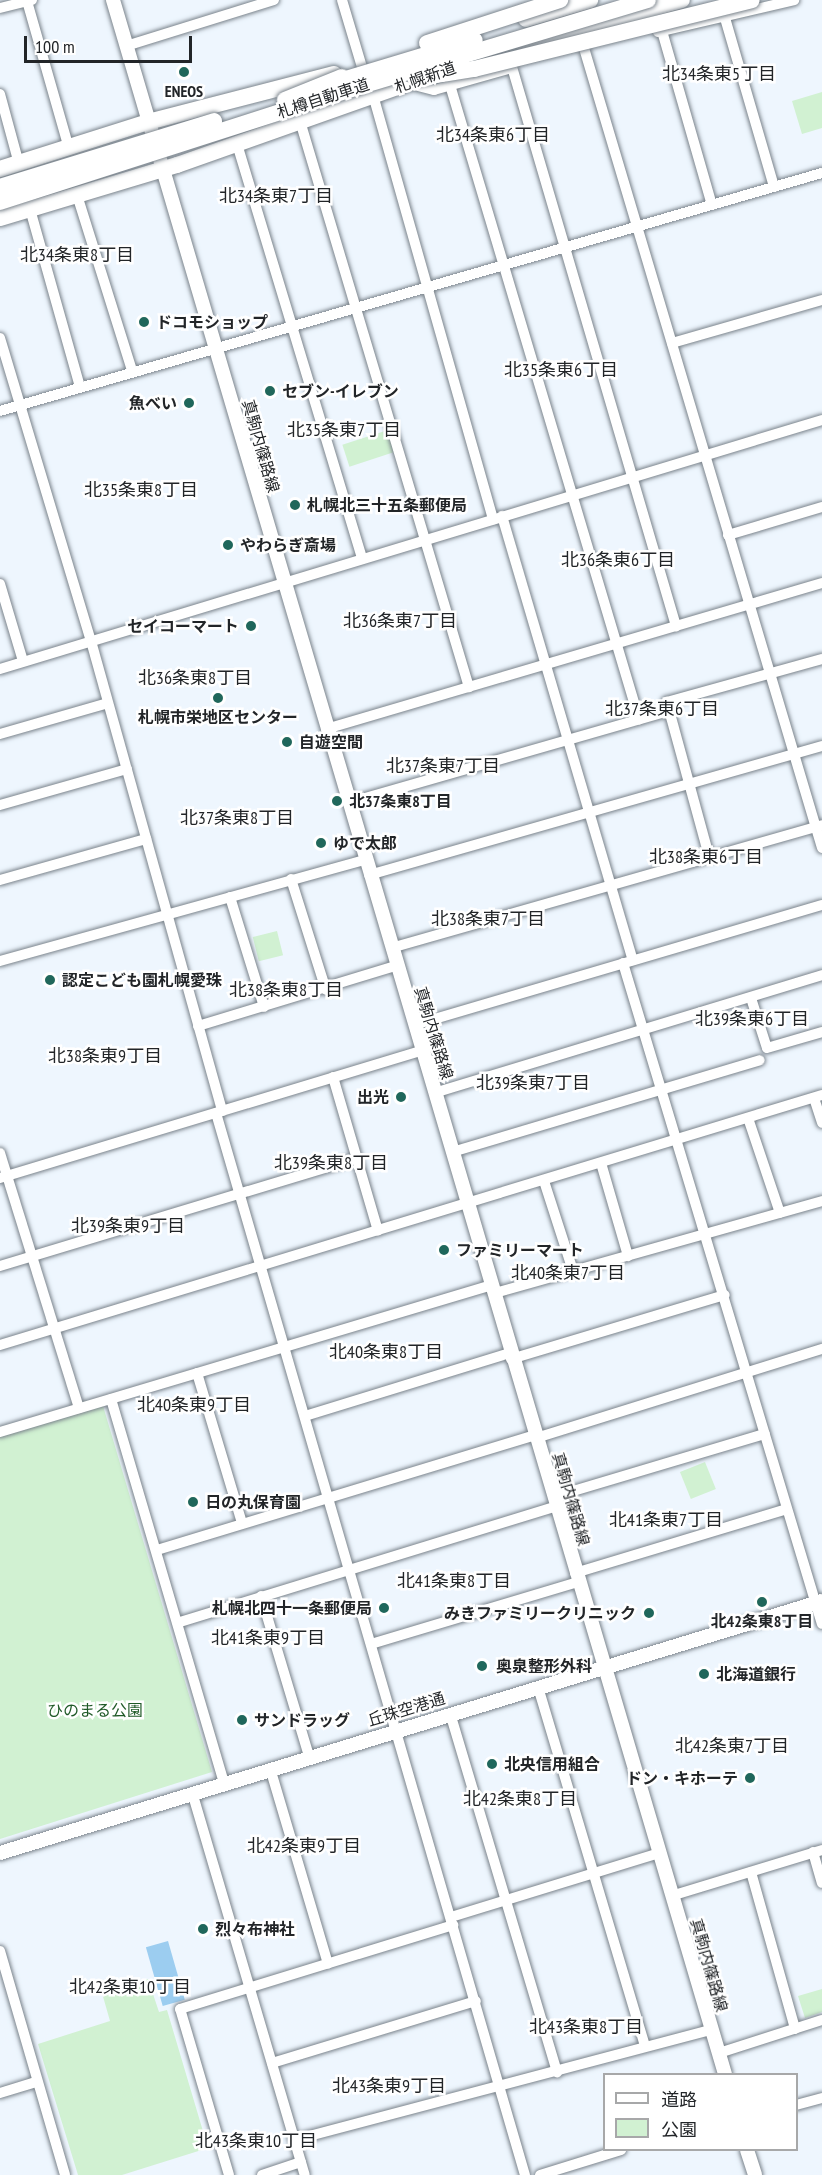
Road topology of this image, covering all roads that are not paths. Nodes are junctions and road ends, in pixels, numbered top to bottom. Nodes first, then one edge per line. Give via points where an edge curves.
1 (113, 0) edge
2 (273, 0) edge
3 (342, 0) edge
4 (590, 0) edge
5 (611, 0) edge
6 (648, 0) edge
7 (682, 0) edge
8 (752, 0) edge
9 (794, 0) edge
10 (30, 1) edge
11 (567, 2) edge
12 (0, 8) edge
13 (724, 18) junction
14 (620, 20) junction
15 (578, 31) junction
16 (662, 32) junction
17 (126, 46) junction
18 (583, 48) junction
19 (362, 67) junction
20 (512, 68) junction
21 (408, 83) junction
22 (450, 85) junction
23 (351, 89) junction
24 (0, 94) edge
25 (373, 95) junction
26 (284, 100) junction
27 (300, 121) junction
28 (148, 123) junction
29 (237, 144) junction
30 (69, 148) junction
31 (19, 164) junction
32 (0, 169) edge
33 (163, 169) junction
34 (822, 173) edge
35 (0, 187) edge
36 (774, 187) junction
37 (77, 195) junction
38 (0, 202) edge
39 (712, 205) junction
40 (30, 209) junction
41 (0, 218) edge
42 (637, 227) junction
43 (566, 248) junction
44 (503, 267) junction
45 (428, 289) junction
46 (822, 300) edge
47 (356, 311) junction
48 (294, 328) junction
49 (0, 338) edge
50 (672, 343) junction
51 (215, 348) junction
52 (132, 371) junction
53 (80, 387) junction
54 (19, 405) junction
55 (0, 411) edge
56 (822, 420) edge
57 (705, 455) junction
58 (632, 477) junction
59 (573, 495) junction
60 (822, 507) edge
61 (498, 518) junction
62 (728, 535) junction
63 (425, 539) junction
64 (362, 558) junction
65 (284, 582) junction
66 (822, 583) edge
67 (0, 584) edge
68 (750, 604) junction
69 (676, 626) junction
70 (91, 641) junction
71 (616, 643) junction
72 (822, 659) edge
73 (24, 662) junction
74 (545, 665) junction
75 (0, 669) edge
76 (771, 674) junction
77 (469, 687) junction
78 (108, 703) junction
79 (669, 711) junction
80 (639, 719) junction
81 (326, 729) junction
82 (0, 734) edge
83 (569, 740) junction
84 (822, 746) edge
85 (794, 754) junction
86 (127, 770) junction
87 (690, 784) junction
88 (348, 803) junction
89 (0, 805) edge
90 (588, 812) junction
91 (819, 826) edge
92 (146, 839) junction
93 (822, 848) edge
94 (709, 856) junction
95 (365, 860) junction
96 (369, 875) junction
97 (291, 879) junction
98 (0, 880) edge
99 (612, 885) junction
100 (230, 897) junction
101 (822, 905) edge
102 (167, 914) junction
103 (391, 948) junction
104 (0, 961) edge
105 (628, 962) junction
106 (396, 966) junction
107 (822, 975) edge
108 (326, 990) junction
109 (751, 998) junction
110 (264, 1007) junction
111 (414, 1025) junction
112 (198, 1026) junction
113 (643, 1030) junction
114 (822, 1032) edge
115 (421, 1051) junction
116 (760, 1060) dead end
117 (333, 1077) junction
118 (660, 1089) junction
119 (435, 1093) junction
120 (818, 1096) edge
121 (219, 1112) junction
122 (748, 1118) junction
123 (822, 1123) edge
124 (675, 1140) junction
125 (452, 1152) junction
126 (0, 1153) edge
127 (357, 1158) junction
128 (601, 1163) junction
129 (3, 1177) edge
130 (544, 1181) junction
131 (240, 1192) junction
132 (822, 1201) edge
133 (469, 1204) junction
134 (780, 1213) junction
135 (378, 1231) junction
136 (703, 1235) junction
137 (32, 1256) junction
138 (627, 1256) junction
139 (0, 1266) edge
140 (261, 1266) junction
141 (573, 1271) junction
142 (493, 1289) junction
143 (725, 1295) junction
144 (52, 1329) junction
145 (0, 1345) edge
146 (284, 1346) junction
147 (822, 1350) edge
148 (510, 1356) junction
149 (747, 1372) junction
150 (197, 1373) junction
151 (111, 1399) junction
152 (79, 1408) junction
153 (305, 1416) junction
154 (0, 1432) edge
155 (765, 1434) junction
156 (536, 1436) junction
157 (328, 1495) junction
158 (555, 1501) junction
159 (788, 1509) junction
160 (242, 1523) junction
161 (157, 1550) junction
162 (350, 1569) junction
163 (577, 1578) junction
164 (261, 1596) junction
165 (819, 1602) edge
166 (180, 1622) junction
167 (822, 1624) edge
168 (371, 1644) junction
169 (602, 1667) junction
170 (538, 1687) junction
171 (450, 1713) junction
172 (394, 1729) junction
173 (309, 1756) junction
174 (270, 1768) junction
175 (224, 1782) junction
176 (192, 1792) junction
177 (818, 1851) edge
178 (0, 1853) edge
179 (658, 1853) junction
180 (595, 1872) junction
181 (752, 1872) junction
182 (822, 1884) edge
183 (671, 1896) junction
184 (506, 1900) junction
185 (452, 1921) junction
186 (1, 1956) edge
187 (328, 1964) junction
188 (251, 1988) junction
189 (476, 2001) junction
190 (822, 2020) edge
191 (795, 2029) junction
192 (710, 2030) junction
193 (645, 2046) junction
194 (719, 2053) junction
195 (272, 2063) junction
196 (557, 2072) junction
197 (725, 2073) edge
198 (36, 2082) junction
199 (498, 2085) junction
200 (0, 2093) edge
201 (822, 2098) edge
202 (798, 2104) edge
203 (294, 2140) junction
204 (618, 2151) edge
205 (747, 2151) edge
206 (301, 2163) junction
207 (65, 2175) edge
208 (229, 2175) edge
209 (262, 2175) edge
210 (305, 2175) edge
211 (525, 2175) edge
212 (540, 2175) edge
213 (755, 2175) edge

1 - 17 main road, 真駒内篠路線
2 - 17 street
3 - 19 street
4 - 11 highway, 札幌新道
5 - 26 highway, 札樽自動車道, bridge
6 - 23 highway, 札樽自動車道, bridge
7 - 14 highway, 札幌新道
8 - 23 highway, bridge via 474,69
9 - 13 street
10 - 12 street
10 - 30 street
11 - 15 street
11 - 19 highway, 札幌新道
11 - 26 highway, bridge via 437,39
13 - 16 street
13 - 36 street
14 - 15 highway, 札幌新道
14 - 16 street
15 - 18 street
15 - 21 highway, 札幌新道 via 492,54
16 - 39 street
17 - 28 main road, 真駒内篠路線
18 - 20 street
18 - 42 street
19 - 28 highway, 札幌新道
20 - 22 street
20 - 43 street
21 - 22 street via 434,90
21 - 25 highway, 札幌新道
22 - 44 street
23 - 38 highway, 札樽自動車道, bridge
24 - 31 street
25 - 27 highway, 札幌新道
25 - 45 street
26 - 35 highway, 札樽自動車道, bridge
27 - 29 highway, 札幌新道
27 - 47 street
28 - 30 highway, 札幌新道
28 - 33 main road, 真駒内篠路線
29 - 33 highway, 札幌新道
29 - 48 street
30 - 31 highway, 札幌新道
31 - 32 highway, 札幌新道
33 - 37 highway, 札幌新道
33 - 51 main road, 真駒内篠路線
34 - 36 street
36 - 39 street
37 - 40 highway, 札幌新道
37 - 52 street
39 - 42 street
40 - 41 highway, 札幌新道
40 - 53 street
42 - 43 street
42 - 50 street
43 - 44 street
43 - 58 street
44 - 45 street
44 - 59 street
45 - 47 street
45 - 61 street
46 - 50 street
47 - 48 street
47 - 63 street
48 - 51 street
48 - 64 street
49 - 54 street
50 - 57 street
51 - 52 street
51 - 65 main road, 真駒内篠路線
52 - 53 street
53 - 54 street
54 - 55 street
54 - 70 street
56 - 57 street
57 - 58 street
57 - 62 street
58 - 59 street
58 - 69 street
59 - 61 street
59 - 71 street
60 - 62 street
61 - 63 street
61 - 74 street
62 - 68 street
63 - 64 street
63 - 77 street
64 - 65 street
65 - 70 street
65 - 81 main road, 真駒内篠路線
66 - 68 street
67 - 73 street
68 - 69 street
68 - 76 street
69 - 71 street
70 - 73 street
70 - 78 street
71 - 74 street
71 - 80 street
72 - 76 street
73 - 75 street
74 - 77 street
74 - 83 street
76 - 79 street via 667,702
76 - 85 street
77 - 81 street
78 - 82 street
78 - 86 street
79 - 80 street
79 - 87 street
80 - 83 street
81 - 88 main road, 真駒内篠路線
83 - 88 street
83 - 90 street
84 - 85 street
85 - 87 street
85 - 91 street
86 - 89 street
86 - 92 street
87 - 90 street
87 - 94 street
88 - 95 main road, 真駒内篠路線
90 - 96 street
90 - 99 street
91 - 93 street
91 - 94 street
92 - 98 street
92 - 102 street
94 - 99 street
95 - 96 main road, 真駒内篠路線
95 - 97 street
96 - 103 main road, 真駒内篠路線
97 - 100 street
97 - 108 street
99 - 103 street
99 - 105 street
100 - 102 street
100 - 110 street
101 - 105 street
102 - 104 street
102 - 112 street
103 - 106 main road, 真駒内篠路線
105 - 111 street
105 - 113 street
106 - 108 street
106 - 111 main road, 真駒内篠路線
107 - 109 street
108 - 110 street
109 - 113 street
109 - 114 street via 767,1048
110 - 112 street
111 - 115 main road, 真駒内篠路線
112 - 121 street
113 - 118 street
113 - 119 street
115 - 117 street
115 - 119 main road, 真駒内篠路線
116 - 118 street
117 - 121 street
117 - 127 street
118 - 124 street
118 - 125 street
119 - 125 main road, 真駒内篠路線
120 - 122 street
120 - 123 street
121 - 129 street
121 - 131 street
122 - 124 street
122 - 134 street
124 - 128 street
124 - 136 street
125 - 133 main road, 真駒内篠路線
126 - 129 street
127 - 131 street
127 - 135 street
128 - 130 street
128 - 138 street
129 - 137 street
130 - 133 street
130 - 141 street
131 - 137 street
131 - 140 street
132 - 134 street
133 - 135 street
133 - 142 main road, 真駒内篠路線
134 - 136 street
135 - 140 street
136 - 138 street
136 - 143 street
137 - 139 street
137 - 144 street
138 - 141 street
140 - 144 street
140 - 146 street
141 - 142 street
142 - 146 street
142 - 148 main road, 真駒内篠路線
143 - 148 street
143 - 149 street
144 - 145 street
144 - 152 street
146 - 150 street
146 - 153 street
147 - 149 street
148 - 153 street
148 - 156 main road, 真駒内篠路線
149 - 155 street
149 - 156 street
150 - 151 street
150 - 160 street
151 - 152 street
151 - 161 street
152 - 154 street
153 - 157 street
155 - 158 street
155 - 159 street
156 - 157 street
156 - 158 main road, 真駒内篠路線
157 - 160 street
157 - 162 street
158 - 162 street
158 - 163 main road, 真駒内篠路線
159 - 163 street
159 - 165 street
160 - 161 street
161 - 166 street
162 - 164 street
162 - 168 street
163 - 168 street
163 - 169 main road, 真駒内篠路線
164 - 166 street
164 - 173 street
165 - 167 street
165 - 169 main road, 丘珠空港通
166 - 175 street
168 - 172 street
169 - 170 main road, 丘珠空港通
169 - 179 main road, 真駒内篠路線
170 - 171 main road, 丘珠空港通
170 - 180 street
171 - 172 main road, 丘珠空港通
171 - 184 street
172 - 173 main road, 丘珠空港通
172 - 185 street
173 - 174 main road, 丘珠空港通
174 - 175 main road, 丘珠空港通
174 - 187 street
175 - 176 main road, 丘珠空港通
176 - 178 main road, 丘珠空港通
176 - 188 street
177 - 181 street
177 - 182 street
179 - 180 street
179 - 183 main road, 真駒内篠路線
180 - 184 street
180 - 193 street
181 - 183 street
181 - 191 street
183 - 192 main road, 真駒内篠路線
184 - 185 street
184 - 196 street
185 - 187 street
185 - 189 street
186 - 198 street
187 - 188 street
188 - 195 street
188 - 208 street via 180,2009
189 - 195 street
189 - 199 street
190 - 191 street
191 - 194 street
192 - 193 street
192 - 194 main road, 真駒内篠路線
193 - 196 street
194 - 197 main road, 真駒内篠路線
195 - 203 street
196 - 199 street
198 - 200 street
198 - 207 street
199 - 203 street
199 - 211 street
201 - 202 street
203 - 206 street
204 - 212 street
205 - 213 main road
206 - 209 street
206 - 210 street

